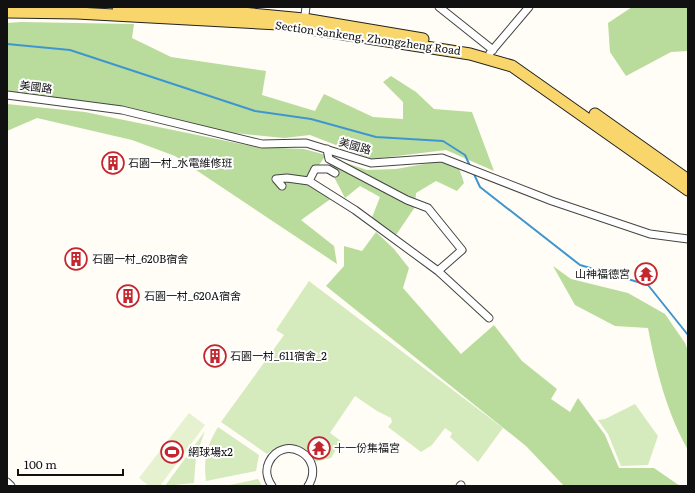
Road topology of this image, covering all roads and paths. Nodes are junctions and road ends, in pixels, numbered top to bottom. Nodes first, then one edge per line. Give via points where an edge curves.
1 (118, 7) edge
2 (306, 7) edge
3 (440, 7) edge
4 (529, 7) edge
5 (7, 12) edge
6 (304, 23) junction
7 (490, 54) junction
8 (7, 95) edge
9 (327, 149) junction
10 (335, 173) dead end
11 (688, 180) edge
12 (309, 181) junction
13 (282, 186) dead end
14 (688, 190) edge
15 (688, 239) edge
16 (438, 271) junction
17 (488, 318) dead end
18 (7, 482) edge
19 (11, 486) edge
20 (272, 486) edge
21 (308, 486) edge

1 - 6 main road, Section Sankeng, Zhongzheng Road via 231,12
2 - 6 street
3 - 7 street
4 - 7 street
5 - 6 main road, Section Sankeng, Zhongzheng Road
6 - 7 main road, Section Sankeng, Zhongzheng Road via 473,47
7 - 11 main road, Section Sankeng, Zhongzheng Road via 529,68
7 - 14 main road, Section Sankeng, Zhongzheng Road via 512,66
8 - 9 street, 美國路 via 122,110 262,144 306,143
9 - 15 street, 美國路 via 371,163 442,158 478,174 650,234
9 - 16 street via 329,159 407,200 428,208 462,250
10 - 12 street via 328,169 315,169
12 - 13 street via 276,179
12 - 16 street via 355,210
16 - 17 street
18 - 19 street
20 - 21 street via 267,475 270,461 277,453 288,449 300,451 309,458 313,476

